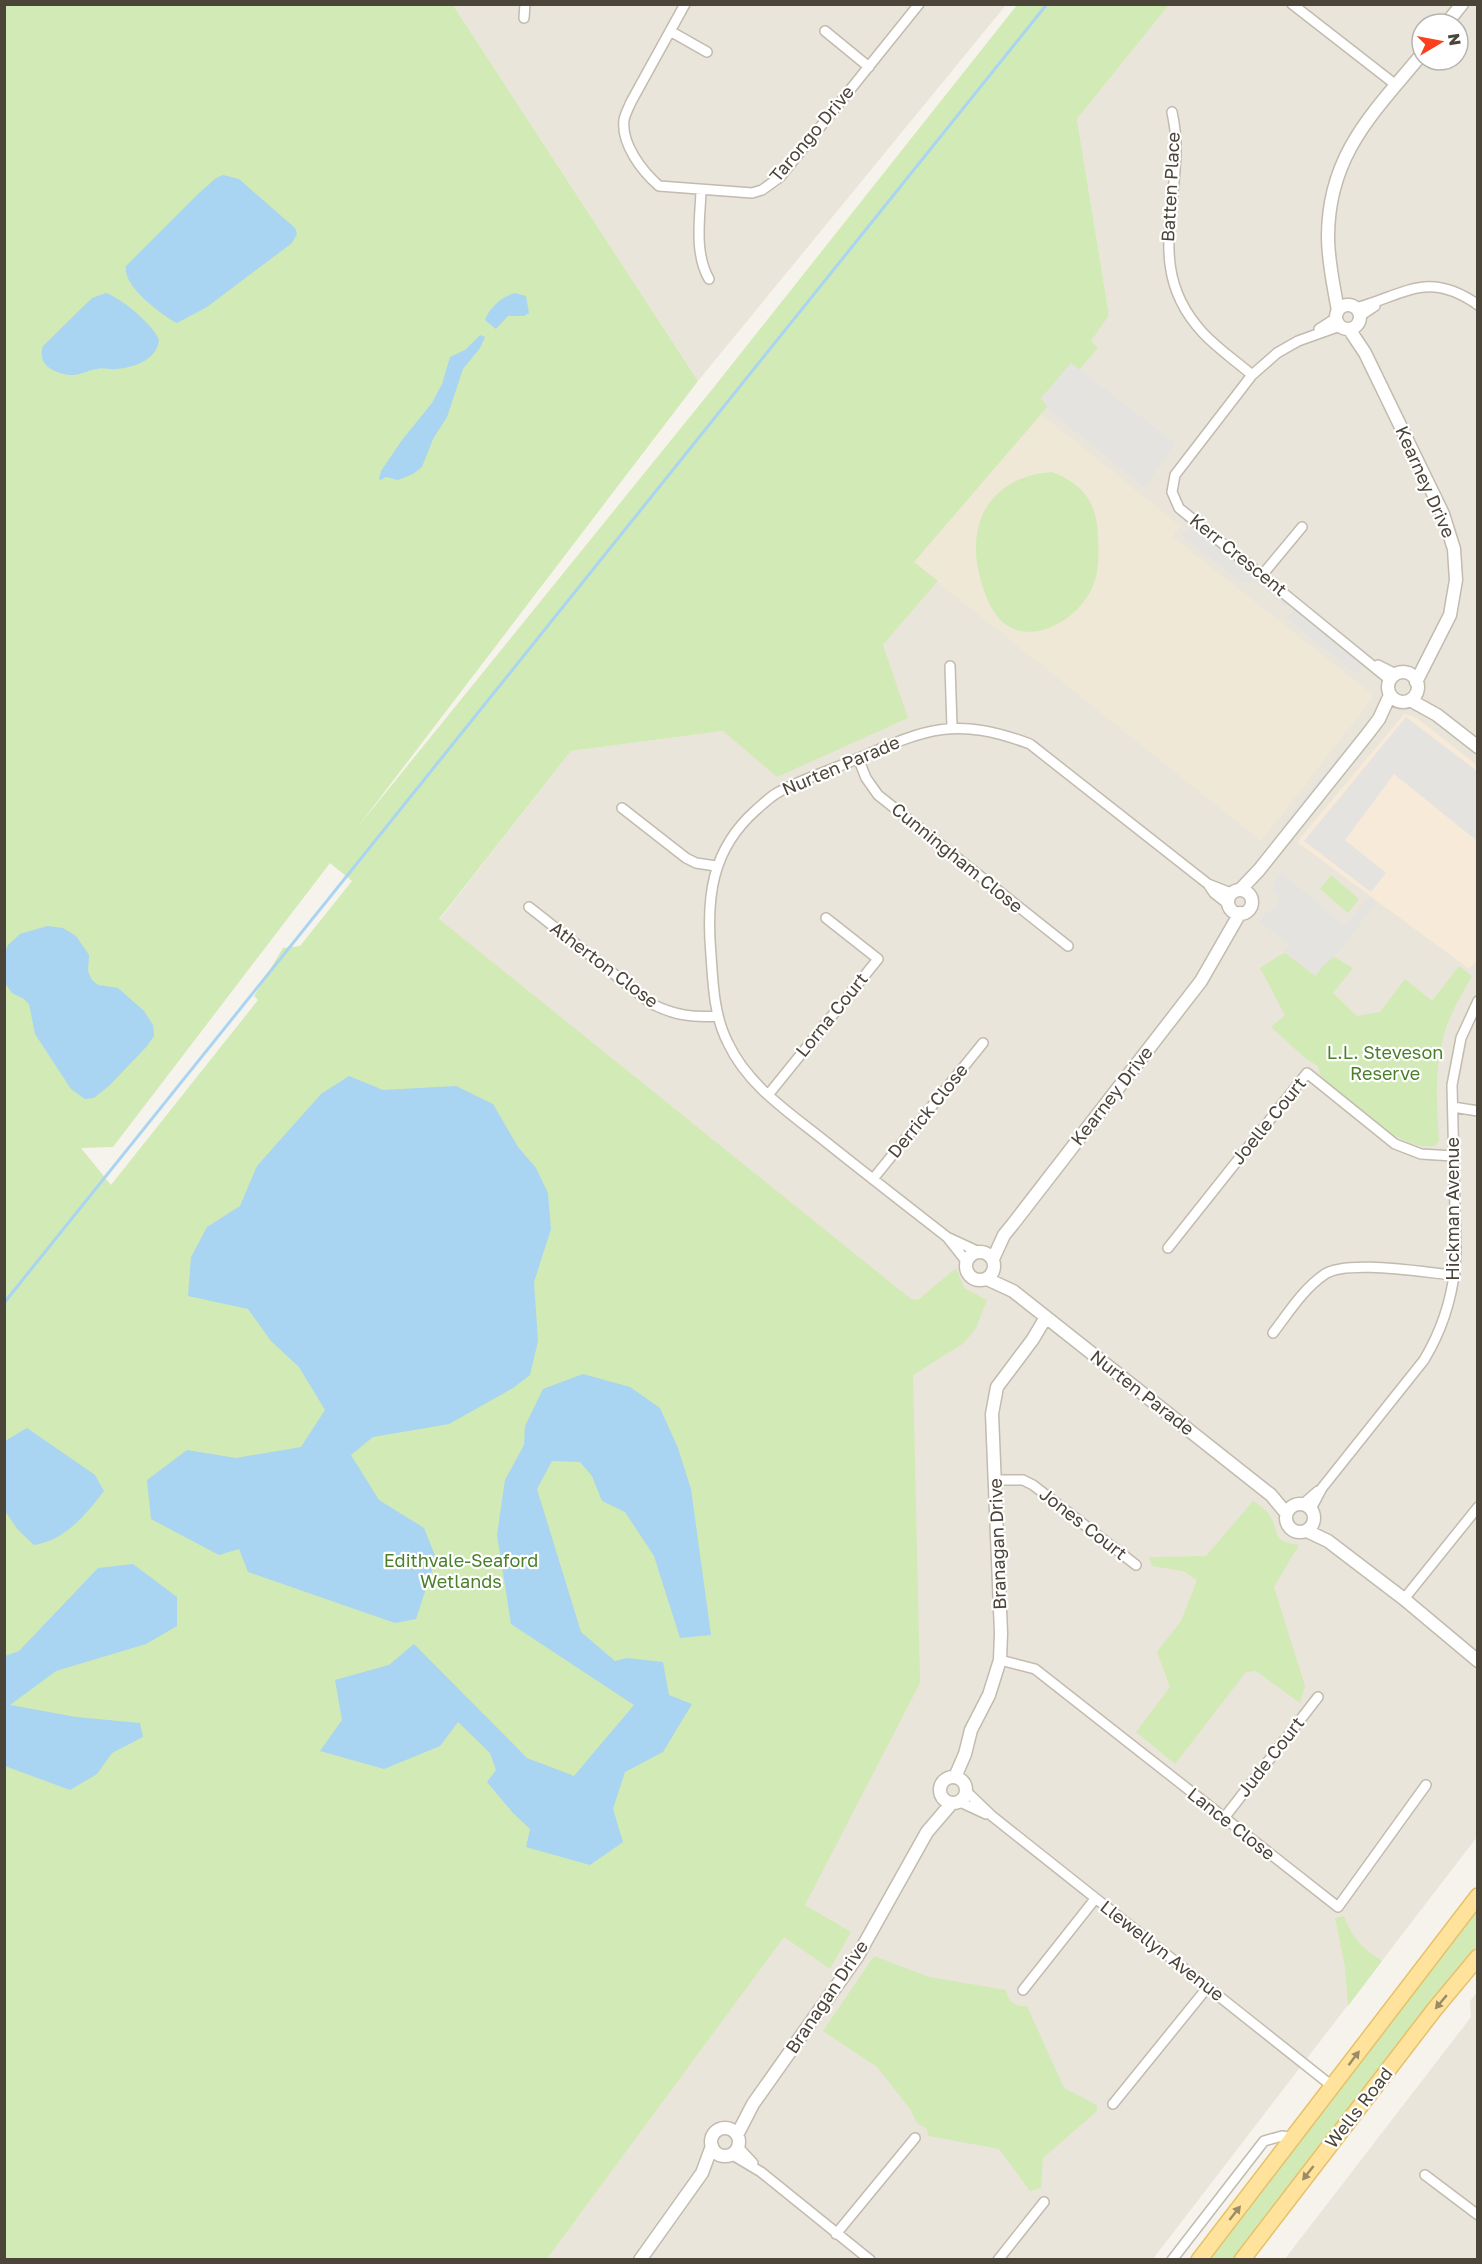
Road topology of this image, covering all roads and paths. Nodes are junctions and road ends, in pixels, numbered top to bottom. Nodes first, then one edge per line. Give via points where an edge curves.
1 (525, 4) edge
2 (685, 4) edge
3 (919, 4) edge
4 (1292, 4) edge
5 (524, 18) dead end
6 (670, 31) junction
7 (825, 31) dead end
8 (706, 52) dead end
9 (869, 67) junction
10 (1410, 69) edge
11 (1396, 86) junction
12 (1172, 112) dead end
13 (701, 191) junction
14 (710, 279) dead end
15 (1478, 305) edge
16 (1348, 317) junction
17 (1252, 375) junction
18 (1302, 527) dead end
19 (1263, 574) junction
20 (950, 666) dead end
21 (1393, 677) junction
22 (1407, 691) junction
23 (952, 727) junction
24 (1478, 747) edge
25 (858, 758) junction
26 (622, 808) dead end
27 (716, 866) junction
28 (1237, 901) junction
29 (529, 907) dead end
30 (826, 918) dead end
31 (1068, 946) dead end
32 (1478, 1001) edge
33 (718, 1016) junction
34 (982, 1043) dead end
35 (768, 1095) junction
36 (1453, 1107) junction
37 (1478, 1111) edge
38 (1453, 1156) junction
39 (873, 1179) junction
40 (1004, 1236) junction
41 (947, 1237) junction
42 (1168, 1248) dead end
43 (979, 1251) junction
44 (966, 1261) junction
45 (991, 1269) junction
46 (1455, 1275) junction
47 (1049, 1320) junction
48 (1273, 1333) dead end
49 (995, 1480) junction
50 (1478, 1507) edge
51 (1302, 1514) junction
52 (1136, 1565) dead end
53 (1404, 1599) junction
54 (1000, 1660) junction
55 (1478, 1661) edge
56 (1318, 1697) dead end
57 (1426, 1785) dead end
58 (957, 1793) junction
59 (1224, 1818) junction
60 (1478, 1896) edge
61 (1095, 1899) junction
62 (1478, 1957) edge
63 (1207, 1988) junction
64 (1023, 1990) dead end
65 (1332, 2086) junction
66 (1113, 2104) dead end
67 (915, 2138) dead end
68 (1293, 2138) junction
69 (731, 2144) junction
70 (712, 2146) junction
71 (702, 2173) junction
72 (1425, 2175) dead end
73 (1044, 2202) dead end
74 (1478, 2215) edge
75 (836, 2234) junction
76 (641, 2259) edge
77 (870, 2259) edge
78 (998, 2259) edge
79 (1172, 2259) edge
80 (1199, 2259) edge
81 (1242, 2259) edge

1 - 5 street
2 - 6 street
3 - 9 street, Tarongo Drive
4 - 11 street
6 - 8 street
6 - 13 street, Tarongo Drive via 632,102 624,133 638,161 659,186
7 - 9 street
9 - 13 street, Tarongo Drive via 771,185 752,193
10 - 11 street, Kearney Drive
11 - 16 street, Kearney Drive via 1359,131 1333,187 1328,237 1334,280
12 - 17 street, Batten Place via 1176,146 1168,255 1174,284 1185,309 1202,332
13 - 14 street via 699,248
15 - 16 street, Kerr Crescent via 1454,291 1430,285 1405,291
16 - 17 street, Kerr Crescent via 1277,353
16 - 22 street, Kearney Drive via 1443,514 1457,566 1450,615
17 - 19 street, Kerr Crescent via 1174,475 1172,492 1179,507
18 - 19 street
19 - 21 street, Kerr Crescent via 1367,661
20 - 23 street
21 - 22 street via 1388,688
21 - 22 street via 1406,673
22 - 24 street
22 - 28 street, Kearney Drive via 1379,719
23 - 25 street, Nurten Parade via 918,734
23 - 28 street, Nurten Parade via 1001,733 1030,744 1208,884 1214,893
25 - 27 street, Nurten Parade via 776,793 743,821
25 - 31 street, Cunningham Close via 878,795
26 - 27 street via 686,858
27 - 33 street, Nurten Parade via 708,912
28 - 40 street, Kearney Drive via 1217,953 1201,981
29 - 33 street, Atherton Close via 652,1004 669,1013
30 - 35 street, Lorna Court via 878,959
32 - 36 street, Hickman Avenue via 1461,1038 1452,1085
33 - 35 street, Nurten Parade via 738,1063
34 - 39 street, Derrick Close
35 - 39 street, Nurten Parade
36 - 37 street
36 - 38 street, Hickman Avenue
38 - 42 street, Joelle Court via 1421,1154 1395,1144 1307,1072
38 - 46 street, Hickman Avenue
39 - 41 street, Nurten Parade
40 - 43 street, Kearney Drive
40 - 45 street, Kearney Drive
41 - 43 street, Nurten Parade
41 - 44 street, Nurten Parade
43 - 44 street
43 - 45 street via 986,1252
44 - 45 street via 966,1271 972,1278 980,1280
45 - 47 street, Nurten Parade
46 - 48 street via 1353,1266 1327,1272 1304,1291
46 - 51 street, Hickman Avenue via 1448,1309 1424,1360
47 - 49 street, Branagan Drive via 998,1387 992,1414
47 - 51 street, Nurten Parade via 1271,1495
49 - 52 street, Jones Court via 1023,1480 1033,1485
49 - 54 street, Branagan Drive
50 - 53 street
51 - 53 street, Nurten Parade via 1328,1541
53 - 55 street, Nurten Parade
54 - 58 street, Branagan Drive via 989,1695 971,1730
54 - 59 street, Lance Close via 1035,1669
56 - 59 street, Jude Court
57 - 59 street, Lance Close via 1338,1907
58 - 61 street, Llewellyn Avenue via 992,1816
58 - 69 street, Branagan Drive via 933,1825 857,1957 753,2104
65 -> 60 main road, Wells Road
61 - 63 street, Llewellyn Avenue
61 - 64 street
62 -> 81 main road, Wells Road
63 - 65 street, Llewellyn Avenue
63 - 66 street
65 - 68 main road, Wells Road
67 - 75 street
68 - 79 street via 1264,2141
80 -> 68 main road, Wells Road
69 - 70 street via 714,2151
69 - 70 street, Branagan Drive via 722,2128 714,2133
69 - 71 street, Branagan Drive
69 - 75 street
70 - 71 street, Branagan Drive
71 - 76 street, Branagan Drive
72 - 74 street
73 - 78 street
75 - 77 street

